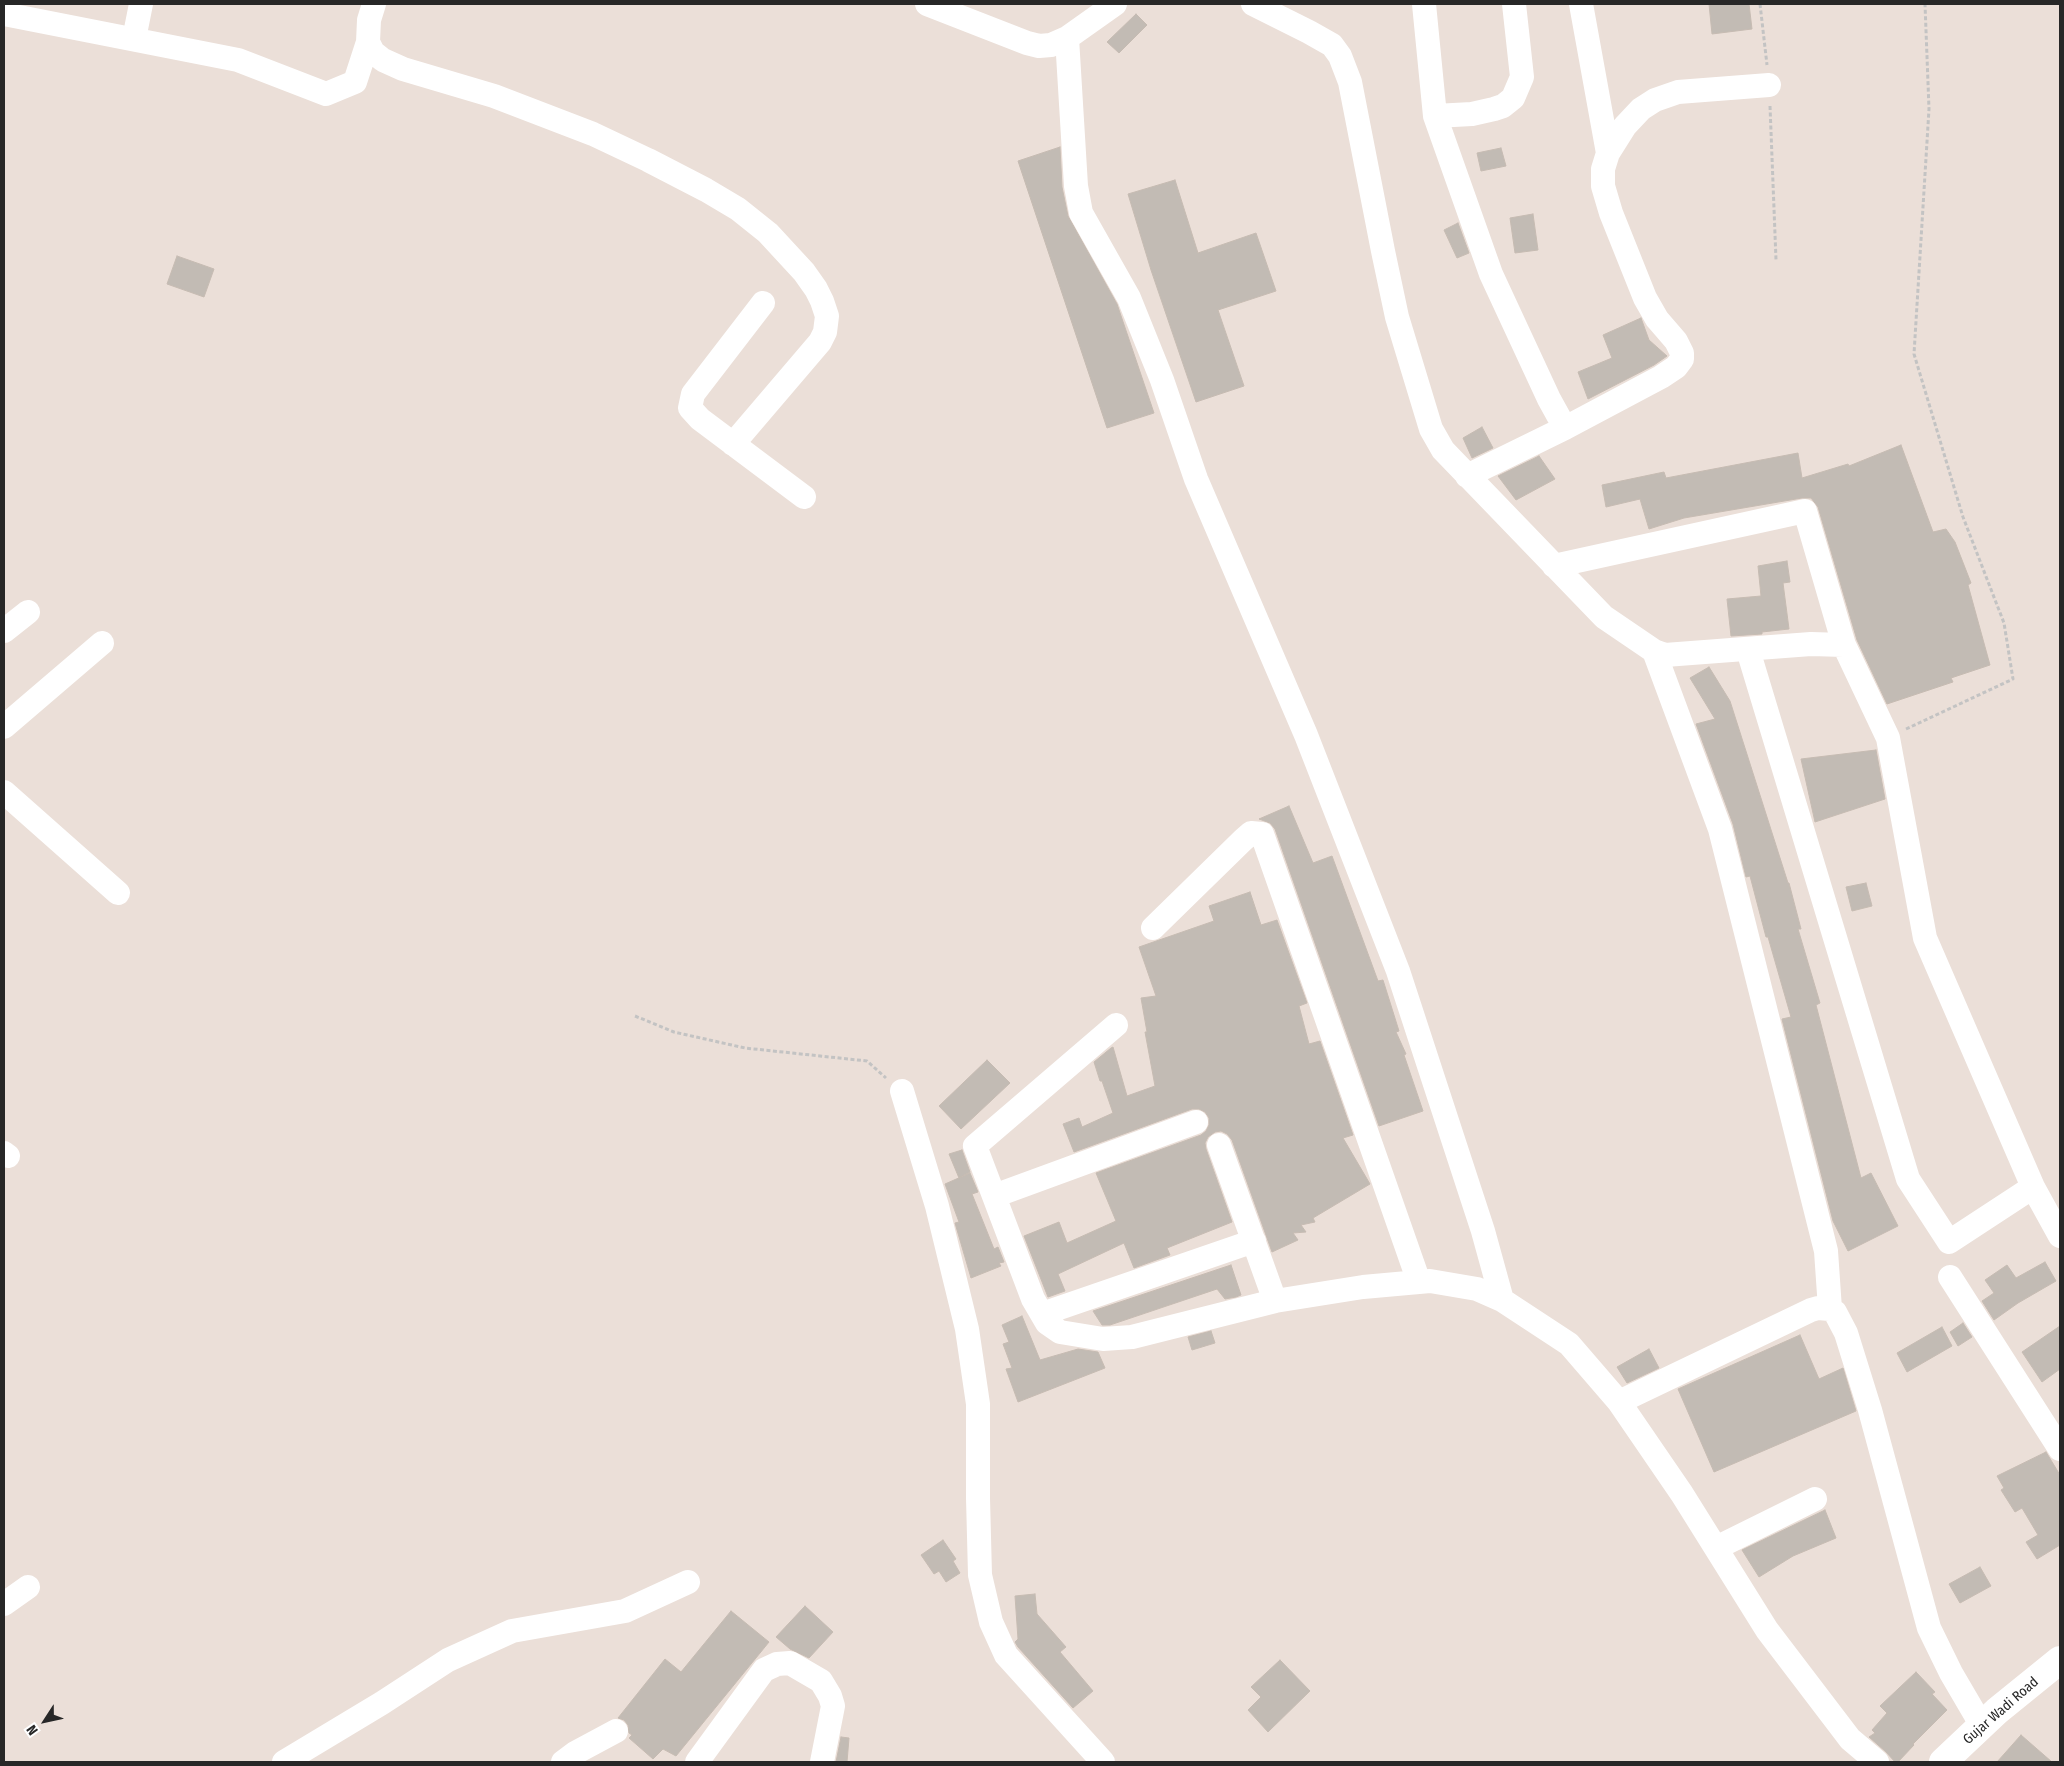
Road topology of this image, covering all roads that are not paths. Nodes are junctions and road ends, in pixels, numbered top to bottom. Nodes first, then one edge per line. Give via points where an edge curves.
1 (141, 4) edge
2 (374, 4) edge
3 (927, 4) edge
4 (1115, 4) edge
5 (1252, 4) edge
6 (1424, 4) edge
7 (1514, 4) edge
8 (1581, 4) edge
9 (4, 14) edge
10 (1068, 38) junction
11 (134, 39) junction
12 (368, 42) junction
13 (1769, 86) road end
14 (1435, 116) junction
15 (1608, 153) junction
16 (763, 303) dead end
17 (1565, 428) junction
18 (733, 444) junction
19 (1467, 476) junction
20 (804, 497) dead end
21 (1554, 566) junction
22 (28, 612) dead end
23 (1836, 622) junction
24 (4, 632) edge
25 (102, 643) dead end
26 (1811, 644) junction
27 (1844, 645) junction
28 (1748, 650) junction
29 (1654, 651) junction
30 (4, 727) edge
31 (4, 792) edge
32 (118, 893) dead end
33 (1153, 928) dead end
34 (1116, 1025) dead end
35 (902, 1091) road end
36 (1196, 1122) dead end
37 (1219, 1145) dead end
38 (2033, 1188) junction
39 (994, 1196) junction
40 (2060, 1236) edge
41 (1254, 1241) junction
42 (1950, 1277) dead end
43 (1419, 1282) junction
44 (1502, 1300) junction
45 (1275, 1301) junction
46 (1830, 1309) junction
47 (1042, 1314) junction
48 (1619, 1402) junction
49 (2060, 1449) edge
50 (1815, 1500) dead end
51 (1716, 1548) junction
52 (688, 1582) dead end
53 (28, 1587) dead end
54 (4, 1604) edge
55 (2060, 1660) edge
56 (1982, 1726) junction
57 (616, 1731) dead end
58 (284, 1762) edge
59 (563, 1762) edge
60 (697, 1762) edge
61 (822, 1762) edge
62 (1103, 1762) edge
63 (1877, 1762) edge
64 (1943, 1762) edge

1 - 11 street
2 - 12 street via 368,20
3 - 10 street via 1039,46
4 - 10 street
5 - 19 street via 1332,45 1340,56 1350,82 1398,317 1432,429 1442,450
6 - 14 street
7 - 14 street via 1522,77 1513,98 1503,106 1486,111
8 - 15 street
9 - 11 street
10 - 44 street via 1076,186 1081,213 1129,298 1196,479 1306,735 1398,971 1483,1231
11 - 12 street via 238,60 326,94 355,82
12 - 18 street via 378,56 403,69 494,96 584,131 706,190 768,233 799,267 822,301 827,316 825,332
13 - 15 street via 1678,92 1655,100 1625,126
14 - 17 street via 1492,274
15 - 17 street via 1603,169 1603,186 1611,213 1644,298 1676,341 1682,359 1661,377
16 - 18 street via 690,402 694,414
17 - 19 street
18 - 20 street
19 - 21 street
21 - 23 street via 1805,511
21 - 29 street via 1604,617
22 - 24 street
23 - 26 street
23 - 27 street
25 - 30 street
26 - 27 street
26 - 28 street
27 - 38 street via 1888,738 1925,938
28 - 29 street via 1665,655
28 - 38 street via 1908,1179 1949,1242
29 - 46 street via 1720,828 1826,1251
31 - 32 street
33 - 43 street via 1251,833 1262,834
34 - 39 street via 975,1146
35 - 62 street via 937,1206 967,1329 978,1404 980,1575 991,1622 1006,1655
36 - 39 street
37 - 41 street
38 - 40 street
39 - 47 street via 1033,1300
41 - 45 street
41 - 47 street
42 - 49 street
43 - 44 street via 1478,1289
43 - 45 street via 1364,1286
44 - 48 street via 1569,1344
45 - 47 street via 1132,1336 1103,1339 1060,1332 1047,1323
46 - 48 street via 1811,1310
46 - 56 street via 1843,1325 1868,1401 1929,1628
48 - 51 street
50 - 51 street
51 - 63 street via 1767,1630 1850,1739
52 - 58 street via 625,1610 512,1631 496,1638 448,1660
53 - 54 street
55 - 56 street, Gujar Wadi Road
56 - 64 street, Gujar Wadi Road
57 - 59 street
60 - 61 street via 764,1670 790,1663 821,1681 830,1696 833,1706

